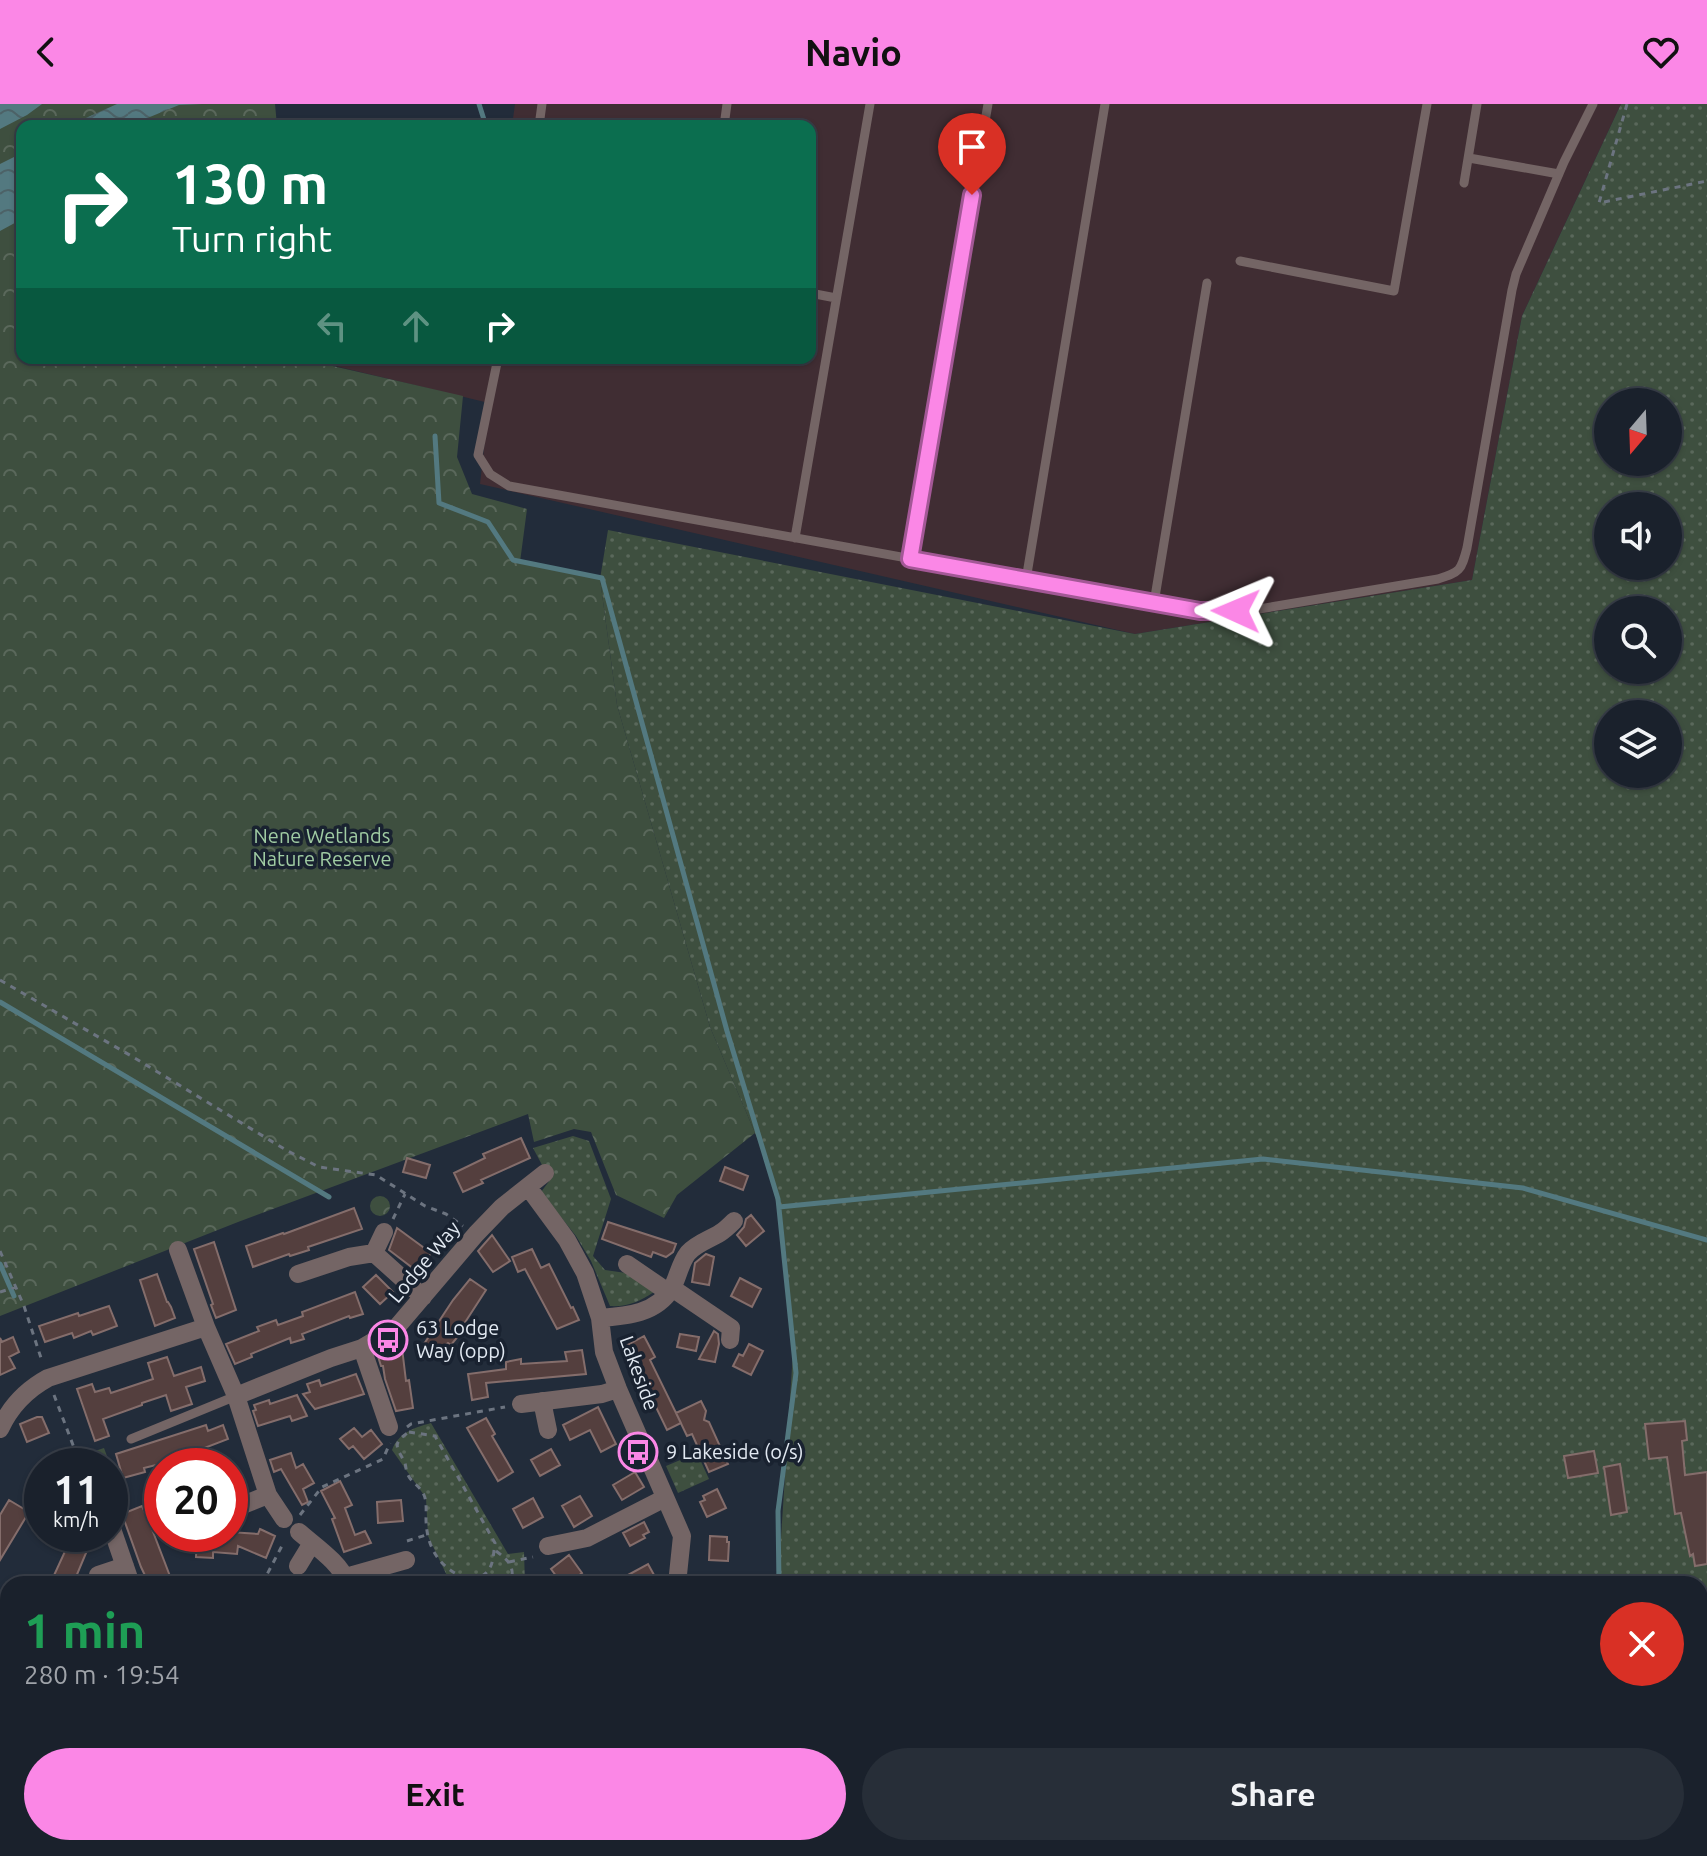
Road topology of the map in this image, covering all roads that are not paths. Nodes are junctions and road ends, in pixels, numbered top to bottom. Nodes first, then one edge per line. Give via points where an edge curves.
1 (870, 104) edge
2 (988, 104) edge
3 (1105, 104) edge
4 (1427, 104) edge
5 (1477, 104) edge
6 (1593, 104) edge
7 (1469, 158) junction
8 (1559, 174) junction
9 (1464, 183) dead end
10 (1240, 261) dead end
11 (1207, 283) dead end
12 (816, 294) edge
13 (836, 298) junction
14 (497, 364) edge
15 (795, 538) junction
16 (910, 559) junction
17 (1026, 580) junction
18 (1154, 603) junction
19 (545, 1173) dead end
20 (528, 1187) junction
21 (734, 1221) dead end
22 (384, 1232) road end
23 (178, 1250) dead end
24 (374, 1253) junction
25 (627, 1264) dead end
26 (298, 1274) dead end
27 (670, 1290) junction
28 (423, 1297) junction
29 (600, 1318) junction
30 (206, 1327) junction
31 (730, 1340) dead end
32 (362, 1348) junction
33 (618, 1389) junction
34 (236, 1396) junction
35 (542, 1401) junction
36 (521, 1404) road end
37 (2, 1419) edge
38 (389, 1427) dead end
39 (548, 1430) dead end
40 (131, 1439) dead end
41 (268, 1495) junction
42 (665, 1498) junction
43 (248, 1503) edge
44 (296, 1529) junction
45 (548, 1546) road end
46 (120, 1552) edge
47 (406, 1560) dead end
48 (298, 1566) dead end
49 (98, 1575) dead end
50 (128, 1575) edge
51 (343, 1576) edge
52 (359, 1576) edge
53 (678, 1576) edge

1 - 13 lane
2 - 16 lane
3 - 17 lane
4 - 10 lane via 1394,291
5 - 7 lane
6 - 8 lane
7 - 8 lane
7 - 9 lane
8 - 18 lane via 1516,274 1467,548 1457,572 1253,610 1200,611
11 - 18 lane
12 - 13 lane
13 - 15 lane
14 - 15 lane via 478,455 490,474 509,486
15 - 16 lane
16 - 17 lane
17 - 18 lane
19 - 20 street, Lodge Way
20 - 28 street, Lodge Way via 476,1234
20 - 29 street, Lakeside via 567,1240
21 - 27 street via 687,1255
22 - 24 street
23 - 30 street
24 - 26 street
24 - 28 street
25 - 27 street
27 - 29 street via 642,1313
27 - 31 street via 731,1328
28 - 32 street, Lodge Way via 396,1328
29 - 33 street, Lakeside via 604,1352
30 - 34 street
30 - 37 street via 48,1378
32 - 34 street, Lodge Way
32 - 38 street
33 - 35 street
33 - 42 street, Lakeside
34 - 40 lane
34 - 41 street
35 - 36 street
35 - 39 street
41 - 43 street
41 - 44 street
42 - 45 street via 587,1538
42 - 53 street, Lakeside via 682,1536
44 - 48 street
44 - 51 street
46 - 50 street
47 - 52 street
49 - 50 street

